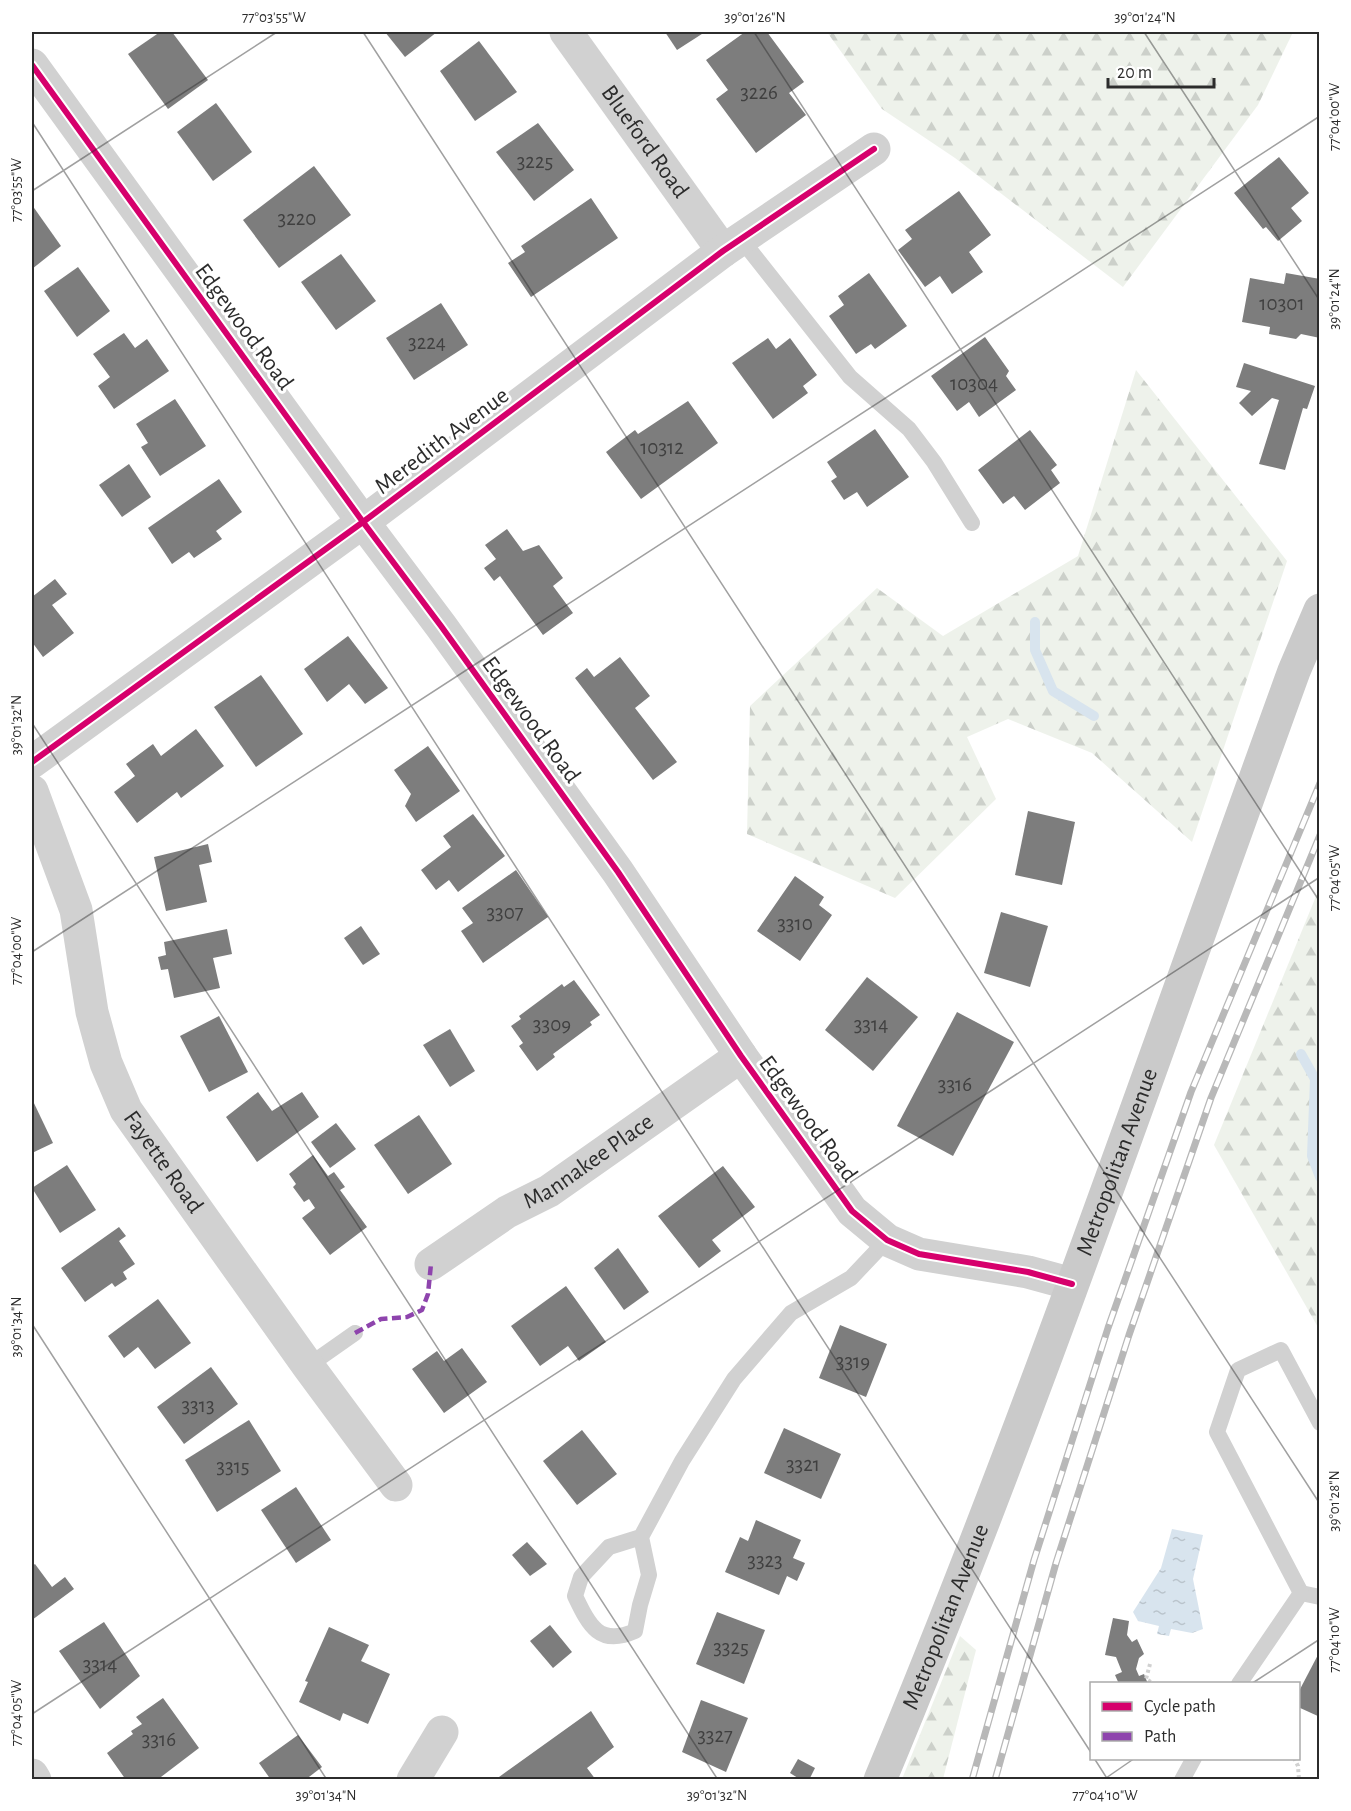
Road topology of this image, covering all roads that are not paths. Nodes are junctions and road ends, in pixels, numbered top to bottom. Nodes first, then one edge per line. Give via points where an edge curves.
1 (566, 32) edge
2 (32, 65) edge
3 (874, 149) dead end
4 (732, 245) junction
5 (363, 522) junction
6 (972, 523) dead end
7 (1320, 610) edge
8 (32, 762) edge
9 (32, 791) edge
10 (741, 1056) junction
11 (887, 1240) junction
12 (431, 1264) dead end
13 (1072, 1284) junction
14 (355, 1333) dead end
15 (308, 1366) junction
16 (1320, 1423) edge
17 (396, 1485) dead end
18 (641, 1537) junction
19 (1301, 1593) junction
20 (1320, 1597) edge
21 (1240, 1682) edge
22 (442, 1732) dead end
23 (1193, 1760) edge
24 (32, 1774) edge
25 (35, 1779) edge
26 (413, 1779) edge
27 (880, 1779) edge
28 (1182, 1779) edge

1 - 4 street, Blueford Road
2 - 5 street, Edgewood Road
3 - 4 street, Meredith Avenue
4 - 5 street, Meredith Avenue
4 - 6 lane via 850,377 909,429
5 - 8 street, Meredith Avenue
5 - 10 street, Edgewood Road via 618,872
7 - 13 main road, Metropolitan Avenue via 1294,671
9 - 15 street, Fayette Road via 76,910 92,1012 106,1063 126,1110
10 - 11 street, Edgewood Road via 852,1211
10 - 12 street, Mannakee Place via 549,1191 507,1212
11 - 13 street, Edgewood Road via 919,1254 1028,1272
11 - 18 lane via 851,1278 791,1313 734,1379 682,1461
13 - 27 main road, Metropolitan Avenue via 942,1632
14 - 15 lane
15 - 17 street, Fayette Road
16 - 19 lane via 1281,1350 1239,1370 1217,1432
18 - 18 lane via 609,1547 581,1577 574,1596 587,1621 600,1634 621,1637 635,1631 649,1575
19 - 20 lane
19 - 21 lane
22 - 26 street
23 - 28 lane
24 - 25 street

